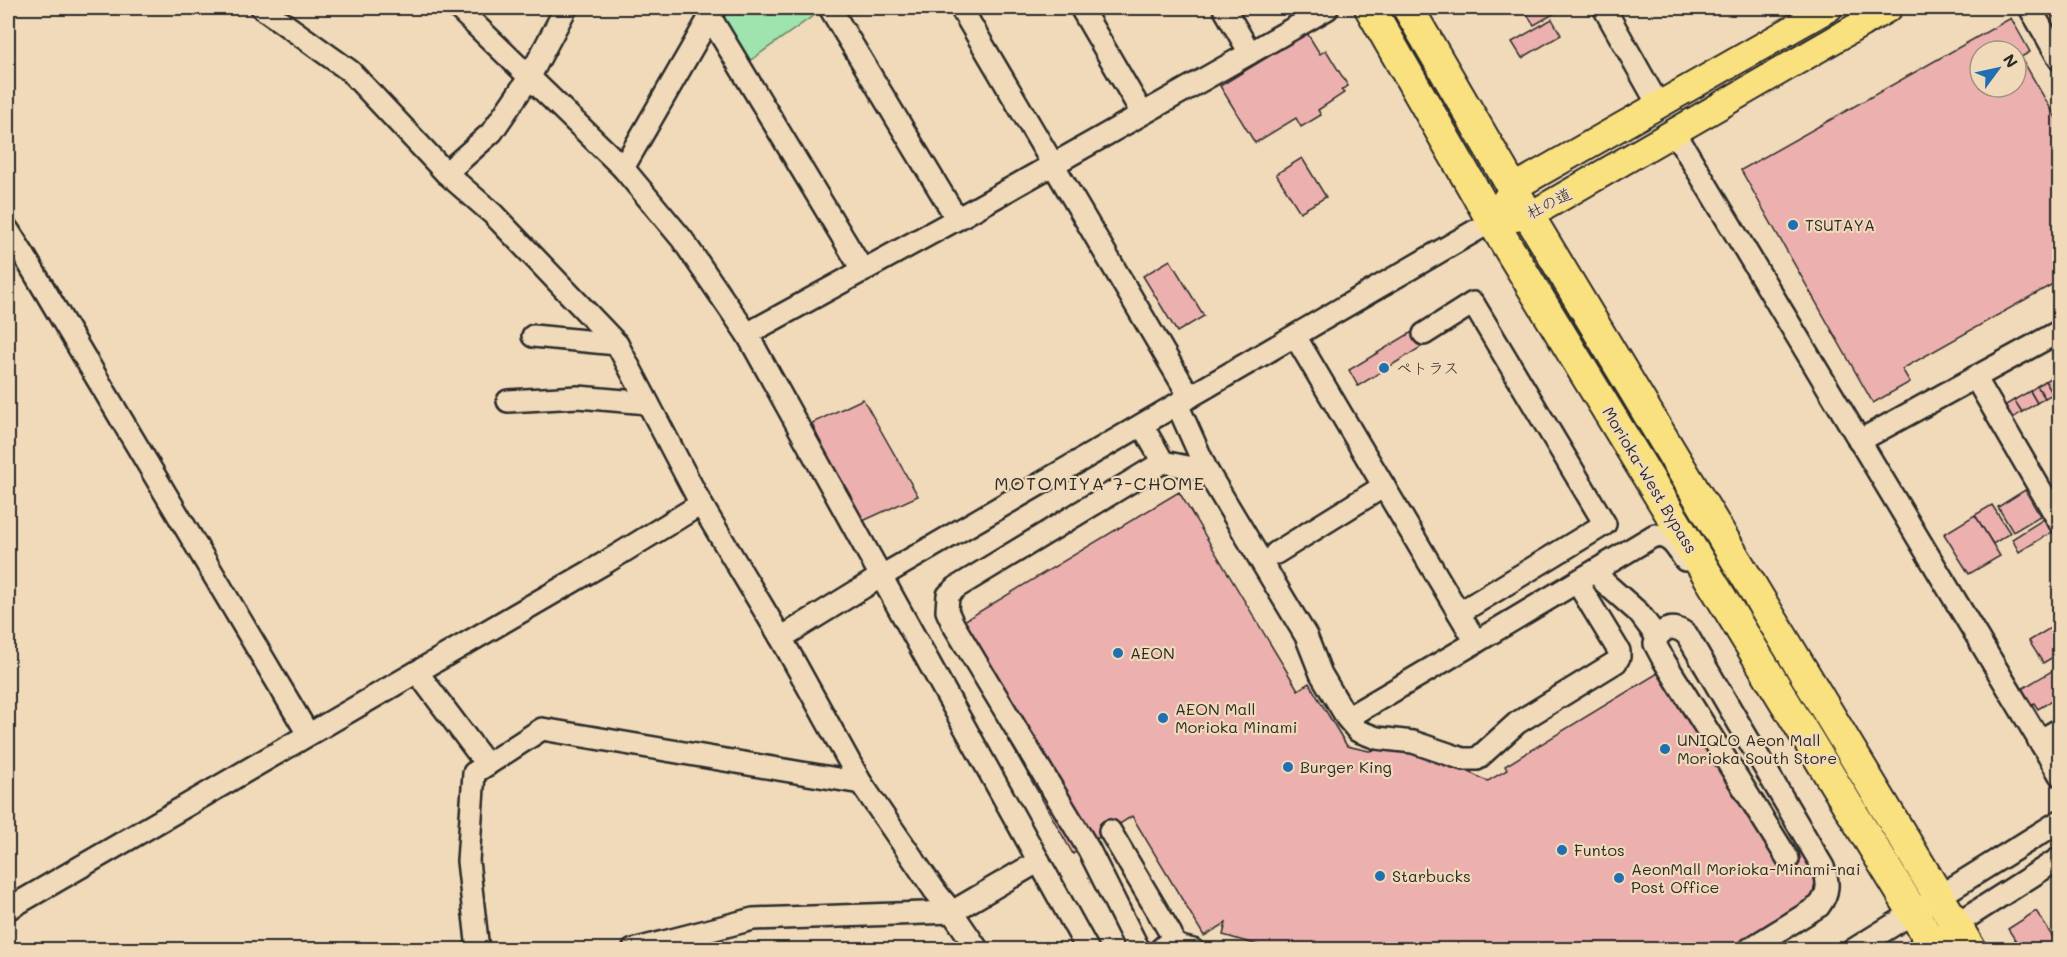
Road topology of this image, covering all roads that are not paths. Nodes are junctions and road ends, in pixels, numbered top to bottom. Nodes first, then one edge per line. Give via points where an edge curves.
1 (264, 8) edge
2 (458, 8) edge
3 (566, 8) edge
4 (830, 8) edge
5 (962, 8) edge
6 (1081, 8) edge
7 (1224, 8) edge
8 (1370, 8) edge
9 (1408, 8) edge
10 (1604, 8) edge
11 (1829, 8) edge
12 (1889, 8) edge
13 (2030, 8) edge
14 (1327, 9) dead end
15 (713, 12) edge
16 (1250, 53) junction
17 (2060, 60) edge
18 (529, 78) junction
19 (1659, 106) junction
20 (1142, 113) junction
21 (1674, 131) junction
22 (1054, 163) junction
23 (623, 168) junction
24 (446, 173) junction
25 (1513, 189) junction
26 (1529, 216) junction
27 (957, 219) junction
28 (1492, 221) junction
29 (8, 230) edge
30 (863, 271) junction
31 (2060, 331) edge
32 (747, 334) junction
33 (1424, 334) dead end
34 (533, 336) dead end
35 (1295, 336) junction
36 (617, 344) junction
37 (1975, 377) junction
38 (508, 401) dead end
39 (1184, 401) junction
40 (648, 403) junction
41 (1142, 425) junction
42 (1859, 441) junction
43 (1163, 462) junction
44 (1207, 471) junction
45 (1384, 486) junction
46 (701, 504) junction
47 (2060, 523) edge
48 (1276, 553) dead end
49 (1596, 570) junction
50 (880, 577) junction
51 (1577, 582) junction
52 (1459, 613) junction
53 (1657, 637) junction
54 (781, 638) junction
55 (1476, 642) junction
56 (1759, 660) junction
57 (417, 672) junction
58 (1347, 718) junction
59 (2060, 729) edge
60 (308, 734) junction
61 (2039, 741) junction
62 (487, 765) junction
63 (2060, 775) edge
64 (861, 783) junction
65 (2060, 821) edge
66 (1110, 831) dead end
67 (2060, 858) edge
68 (1788, 859) dead end
69 (1039, 861) junction
70 (1938, 897) junction
71 (8, 909) edge
72 (952, 912) junction
73 (1913, 912) junction
74 (1955, 924) junction
75 (1165, 945) edge
76 (1927, 947) edge
77 (478, 950) edge
78 (633, 950) edge
79 (978, 950) edge
80 (1088, 950) edge
81 (1139, 950) edge
82 (1193, 950) edge
83 (1748, 950) edge
84 (1853, 950) edge
85 (1971, 950) edge

1 - 24 street via 350,71
2 - 18 street
3 - 18 street
4 - 27 street
5 - 22 street
6 - 20 street
7 - 16 street
8 - 28 highway, Morioka-West Bypass
9 - 25 highway, Morioka-West Bypass
10 - 19 street
11 - 19 main road, 杜の道
12 - 21 main road, 杜の道
13 - 17 street
14 - 16 street
15 - 23 street
15 - 30 street
16 - 20 street
18 - 23 street
18 - 24 street via 492,132
19 - 25 main road, 杜の道
20 - 22 street
21 - 26 main road, 杜の道
21 - 42 street
22 - 27 street
22 - 39 street
23 - 32 street via 682,238
24 - 36 street via 492,214
25 - 26 highway, Morioka-West Bypass
25 - 28 main road, 杜の道
26 - 28 main road, 杜の道
26 - 70 highway, Morioka-West Bypass
27 - 30 street
28 - 35 street
28 - 56 highway, Morioka-West Bypass
29 - 60 street
30 - 32 street
31 - 37 street
32 - 50 street
33 - 52 street via 1473,303 1605,524
34 - 36 street
35 - 39 street
35 - 45 street
36 - 40 street
37 - 42 street
37 - 47 street
38 - 40 street via 578,397
39 - 41 street
39 - 44 street
40 - 46 street
41 - 43 street
41 - 50 street
42 - 61 street
43 - 44 street
43 - 81 street via 957,587 948,595 947,611 1089,850
44 - 58 street via 1306,636 1321,674
45 - 48 street
45 - 52 street
46 - 54 street
46 - 57 street
49 - 51 street
49 - 53 street via 1605,583 1639,612
49 - 56 street via 1655,535 1665,536 1673,542 1746,654
50 - 54 street
50 - 69 street
51 - 55 street
51 - 58 street via 1620,657 1517,723 1477,759 1463,759 1413,742 1377,738 1358,731
52 - 55 street
53 - 68 street via 1655,644 1663,659
53 - 83 street via 1674,627 1687,635 1828,879 1828,889 1819,906
54 - 64 street
55 - 58 street
56 - 73 highway, Morioka-West Bypass
57 - 60 street
57 - 62 street
59 - 61 street
60 - 71 street
61 - 63 street
62 - 64 street via 542,729
62 - 77 street via 474,773 468,861
64 - 72 street
65 - 70 street
66 - 75 street via 1171,934
67 - 74 street
69 - 72 street
69 - 80 street
70 - 73 street
70 - 74 highway, Morioka-West Bypass
72 - 78 street via 753,919
72 - 79 street
73 - 76 highway, Morioka-West Bypass
73 - 84 street
74 - 76 street
74 - 85 highway, Morioka-West Bypass
75 - 82 street

